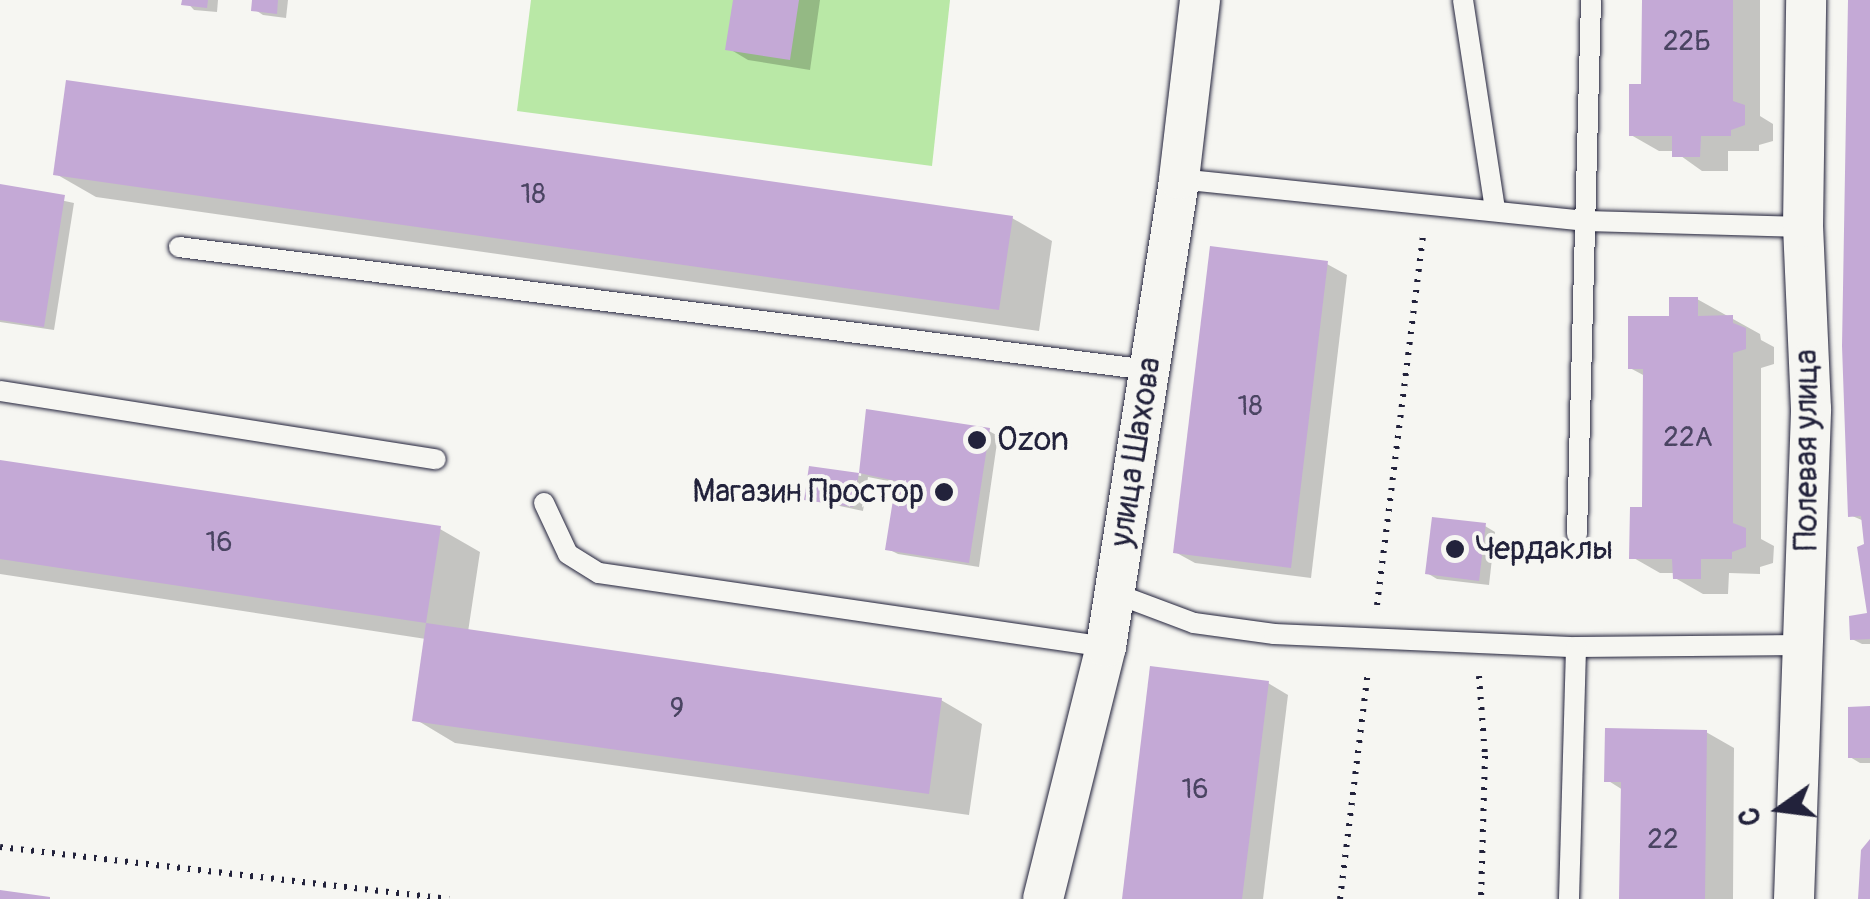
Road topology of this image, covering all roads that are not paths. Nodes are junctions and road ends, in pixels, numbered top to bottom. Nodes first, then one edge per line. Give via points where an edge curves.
1 (1200, 0) edge
2 (1463, 0) edge
3 (1591, 0) edge
4 (1806, 0) edge
5 (1179, 178) junction
6 (1495, 210) junction
7 (1588, 222) junction
8 (1803, 227) junction
9 (178, 246) dead end
10 (1148, 370) junction
11 (0, 391) edge
12 (436, 459) dead end
13 (544, 503) dead end
14 (1576, 534) dead end
15 (1114, 592) junction
16 (1804, 645) junction
17 (1576, 647) junction
18 (1106, 648) junction
19 (1043, 899) edge
20 (1569, 899) edge
21 (1794, 899) edge

1 - 5 street, улица Шахова
2 - 6 lane
3 - 7 lane
4 - 8 street, Полевая улица
5 - 6 lane
5 - 10 street, улица Шахова
6 - 7 lane
7 - 8 lane
7 - 14 lane
8 - 16 street, Полевая улица via 1811,410
9 - 10 lane
10 - 15 street, улица Шахова
11 - 12 lane
13 - 18 lane via 568,554 600,572
15 - 17 lane via 1194,622 1274,634
15 - 18 street, улица Шахова
16 - 17 lane
16 - 21 street, Полевая улица
17 - 20 lane
18 - 19 street, улица Шахова

